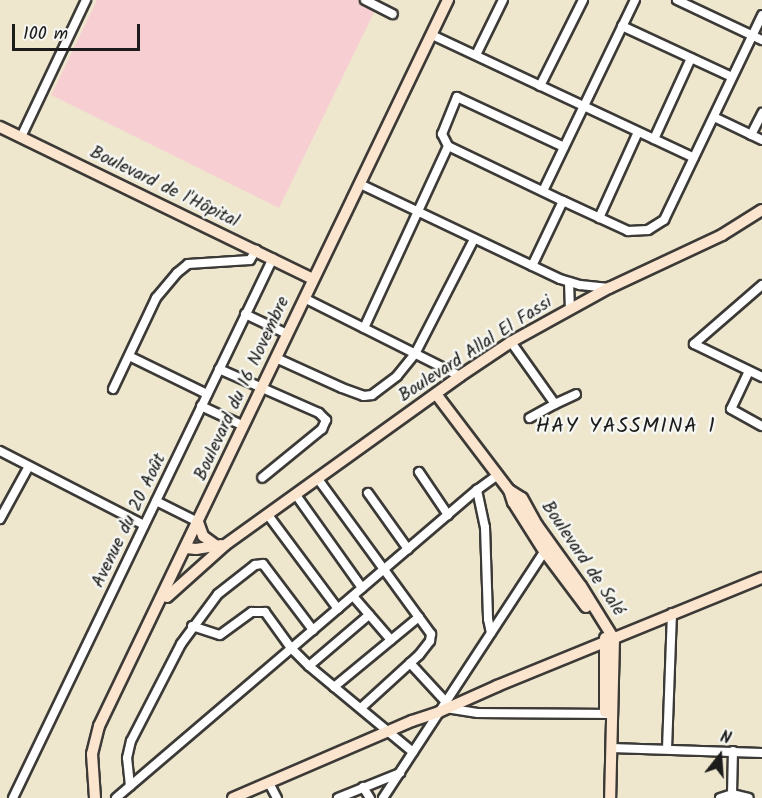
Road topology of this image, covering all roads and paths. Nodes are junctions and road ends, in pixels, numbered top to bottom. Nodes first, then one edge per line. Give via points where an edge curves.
1 (86, 0) edge
2 (365, 0) edge
3 (448, 0) edge
4 (503, 0) edge
5 (583, 0) edge
6 (635, 0) edge
7 (677, 0) edge
8 (393, 14) dead end
9 (762, 15) edge
10 (622, 26) junction
11 (432, 35) junction
12 (752, 36) junction
13 (762, 40) edge
14 (476, 55) junction
15 (690, 58) junction
16 (732, 77) junction
17 (540, 86) junction
18 (584, 106) junction
19 (762, 112) edge
20 (714, 117) junction
21 (0, 128) edge
22 (638, 132) junction
23 (751, 135) junction
24 (21, 137) junction
25 (654, 139) junction
26 (762, 140) edge
27 (447, 146) junction
28 (564, 147) junction
29 (694, 158) junction
30 (360, 184) junction
31 (543, 191) junction
32 (563, 201) junction
33 (762, 210) edge
34 (418, 212) junction
35 (599, 218) junction
36 (474, 239) junction
37 (256, 250) junction
38 (273, 258) junction
39 (532, 266) junction
40 (313, 279) junction
41 (569, 282) junction
42 (762, 285) edge
43 (609, 288) junction
44 (304, 298) junction
45 (570, 309) junction
46 (245, 314) junction
47 (364, 328) junction
48 (287, 334) junction
49 (511, 342) junction
50 (415, 354) junction
51 (129, 356) junction
52 (276, 358) junction
53 (219, 369) junction
54 (748, 371) junction
55 (459, 376) junction
56 (762, 377) edge
57 (262, 387) junction
58 (113, 389) dead end
59 (207, 394) junction
60 (436, 394) junction
61 (576, 394) dead end
62 (555, 404) junction
63 (201, 406) junction
64 (530, 418) dead end
65 (244, 426) junction
66 (762, 426) edge
67 (0, 452) edge
68 (29, 466) junction
69 (419, 472) dead end
70 (498, 475) junction
71 (262, 478) dead end
72 (318, 479) junction
73 (477, 490) junction
74 (368, 493) dead end
75 (296, 495) junction
76 (156, 501) junction
77 (268, 515) junction
78 (448, 515) junction
79 (0, 519) edge
80 (198, 522) junction
81 (144, 525) junction
82 (221, 545) junction
83 (547, 547) junction
84 (408, 549) junction
85 (184, 553) junction
86 (201, 563) junction
87 (383, 570) junction
88 (762, 578) edge
89 (362, 588) junction
90 (353, 596) junction
91 (159, 606) junction
92 (338, 609) junction
93 (672, 614) junction
94 (369, 615) junction
95 (419, 617) junction
96 (192, 626) junction
97 (313, 630) junction
98 (491, 633) junction
99 (391, 639) junction
100 (610, 641) junction
101 (291, 648) junction
102 (410, 663) junction
103 (309, 666) junction
104 (334, 687) junction
105 (443, 707) junction
106 (361, 708) junction
107 (609, 714) junction
108 (387, 731) junction
109 (611, 748) junction
110 (667, 749) junction
111 (413, 752) junction
112 (733, 752) junction
113 (762, 753) edge
114 (400, 773) junction
115 (269, 783) junction
116 (130, 786) junction
117 (363, 787) junction
118 (732, 794) junction
119 (13, 798) edge
120 (95, 798) edge
121 (116, 798) edge
122 (233, 798) edge
123 (277, 798) edge
124 (338, 798) edge
125 (370, 798) edge
126 (383, 798) edge
127 (602, 798) edge
128 (610, 798) edge
129 (720, 798) edge
130 (749, 798) edge

1 - 24 street
2 - 8 street
3 - 11 street, Boulevard du 16 Novembre
4 - 14 street
5 - 17 street
6 - 10 street
7 - 12 street
9 - 12 street
10 - 15 street
10 - 18 street
11 - 14 street
11 - 30 street, Boulevard du 16 Novembre
12 - 13 street
12 - 16 street
14 - 17 street
15 - 16 street
15 - 25 street
16 - 20 street
17 - 18 street
18 - 22 street
18 - 28 street
19 - 23 street
20 - 23 street
20 - 29 street
21 - 24 street, Boulevard de l'Hôpital
22 - 25 street
22 - 35 street
23 - 26 street
24 - 37 street, Boulevard de l'Hôpital
25 - 29 street
27 - 28 street via 443,130 457,97
27 - 31 street
27 - 34 street
28 - 31 street
29 - 35 street via 664,220 654,228 628,231
30 - 34 street
30 - 40 street, Boulevard du 16 Novembre
31 - 32 street
32 - 35 street
32 - 39 street
33 - 43 street, Boulevard Allal El Fassi via 694,249
34 - 36 street
34 - 47 street
36 - 39 street
36 - 50 street
37 - 38 street, Boulevard de l'Hôpital
37 - 51 street via 250,260 210,261 183,268 156,298
38 - 40 street, Boulevard de l'Hôpital
38 - 46 street, Avenue du 20 Août
39 - 41 street
40 - 44 street, Boulevard du 16 Novembre
41 - 43 street
41 - 45 street
42 - 54 street via 694,344
43 - 45 street, Boulevard Allal El Fassi
44 - 47 street
44 - 48 street, Boulevard du 16 Novembre
45 - 49 street, Boulevard Allal El Fassi
46 - 48 street
46 - 53 street, Avenue du 20 Août
47 - 50 street
48 - 52 street, Boulevard du 16 Novembre
49 - 55 street, Boulevard Allal El Fassi
49 - 62 street
50 - 52 street via 390,384 368,396
50 - 55 street
51 - 58 street
51 - 59 street
52 - 57 street, Boulevard du 16 Novembre
53 - 57 street
53 - 59 street, Avenue du 20 Août
54 - 56 street
54 - 66 street via 731,409
55 - 60 street, Boulevard Allal El Fassi
57 - 65 street, Boulevard du 16 Novembre
57 - 71 street via 319,413 326,420 322,429
59 - 63 street, Avenue du 20 Août
60 - 70 street, Boulevard de Salé
60 - 72 street, Boulevard Allal El Fassi
61 - 62 street
62 - 64 street
63 - 65 street
63 - 76 street, Avenue du 20 Août
65 - 80 street, Boulevard du 16 Novembre
67 - 68 street
68 - 79 street
68 - 81 street
69 - 78 street
70 - 73 street
70 - 83 street, Boulevard de Salé via 509,490 522,498
72 - 75 street, Boulevard Allal El Fassi
72 - 87 street
73 - 78 street
73 - 98 street via 485,527
74 - 84 street
75 - 77 street, Boulevard Allal El Fassi
75 - 89 street
76 - 80 street
76 - 81 street, Avenue du 20 Août
77 - 82 street, Boulevard Allal El Fassi
77 - 92 street
78 - 84 street
80 - 82 street via 203,536
80 - 85 street, Boulevard du 16 Novembre
81 - 119 street, Avenue du 20 Août
82 - 85 street
82 - 86 street, Boulevard Allal El Fassi
83 - 98 street
83 - 100 street, Boulevard de Salé via 581,586
84 - 87 street
85 - 86 street
85 - 91 street, Boulevard du 16 Novembre
86 - 91 street, Boulevard Allal El Fassi
87 - 89 street
87 - 95 street
88 - 93 street
89 - 90 street
90 - 92 street
90 - 94 street
91 - 120 street, Boulevard du 16 Novembre via 96,734 92,754
92 - 97 street
93 - 100 street
93 - 110 street
94 - 99 street
94 - 103 street
95 - 99 street
95 - 102 street via 430,632 430,641
96 - 97 street via 218,594 261,564
96 - 101 street via 220,635 252,612 262,610
96 - 116 street via 131,741 127,758
97 - 101 street
98 - 105 street
99 - 104 street
100 - 105 street
100 - 107 street, Boulevard de Salé
101 - 103 street
101 - 116 street
102 - 105 street
102 - 106 street
103 - 104 street
104 - 106 street
105 - 107 street via 478,713
105 - 108 street
105 - 111 street
106 - 108 street
107 - 109 street, Boulevard de Salé
107 - 127 street, Boulevard de Salé
108 - 111 street
108 - 115 street
109 - 110 street
109 - 128 street, Boulevard de Salé
110 - 112 street
111 - 114 street
112 - 113 street
112 - 118 street
114 - 117 street
114 - 126 street
115 - 122 street
115 - 123 street
116 - 121 street
117 - 124 street
117 - 125 street
118 - 129 street
118 - 130 street

